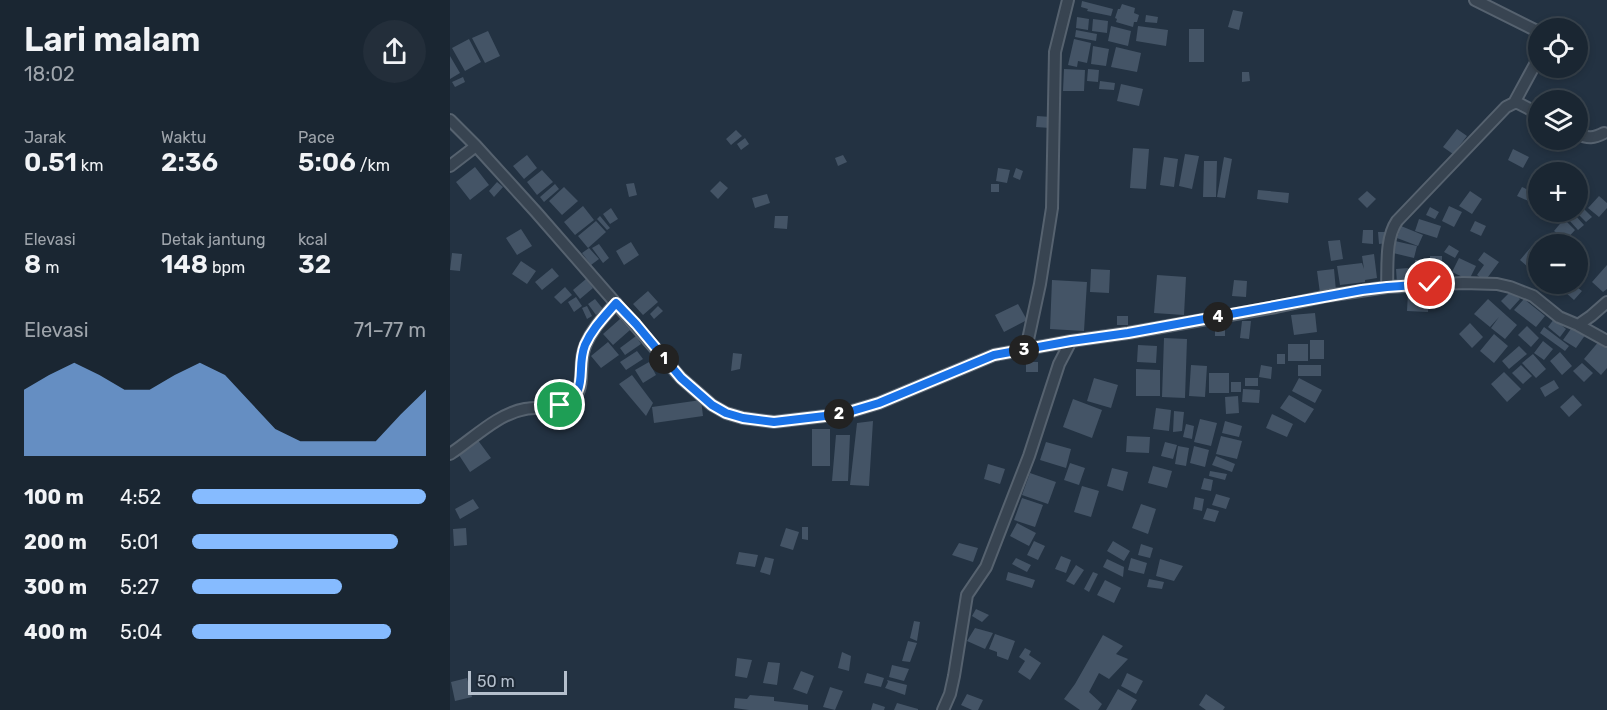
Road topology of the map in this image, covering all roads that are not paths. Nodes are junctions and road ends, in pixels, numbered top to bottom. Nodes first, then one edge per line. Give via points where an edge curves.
1 (1068, 0) edge
2 (1475, 0) edge
3 (1528, 26) edge
4 (1528, 77) edge
5 (1514, 103) junction
6 (1528, 109) edge
7 (450, 120) edge
8 (1604, 133) dead end
9 (1588, 138) edge
10 (476, 146) junction
11 (450, 166) edge
12 (1387, 287) junction
13 (1607, 302) edge
14 (616, 303) junction
15 (1578, 325) junction
16 (1607, 340) edge
17 (1071, 341) junction
18 (1026, 349) junction
19 (450, 454) edge
20 (943, 710) edge

1 - 18 street via 1055,52 1052,208
2 - 3 street
4 - 5 street
5 - 6 street
5 - 12 street via 1500,113 1392,228
7 - 10 street
8 - 9 street
10 - 11 street
10 - 14 street
12 - 15 street via 1497,284 1533,296 1559,317
12 - 17 street
13 - 15 street
14 - 18 street via 681,378 712,405 743,418 774,422 842,414 879,403 994,355
14 - 19 street via 586,344 580,386 573,399 510,414
15 - 16 street
17 - 18 street
17 - 20 street via 1059,364 986,567 967,595 954,676

